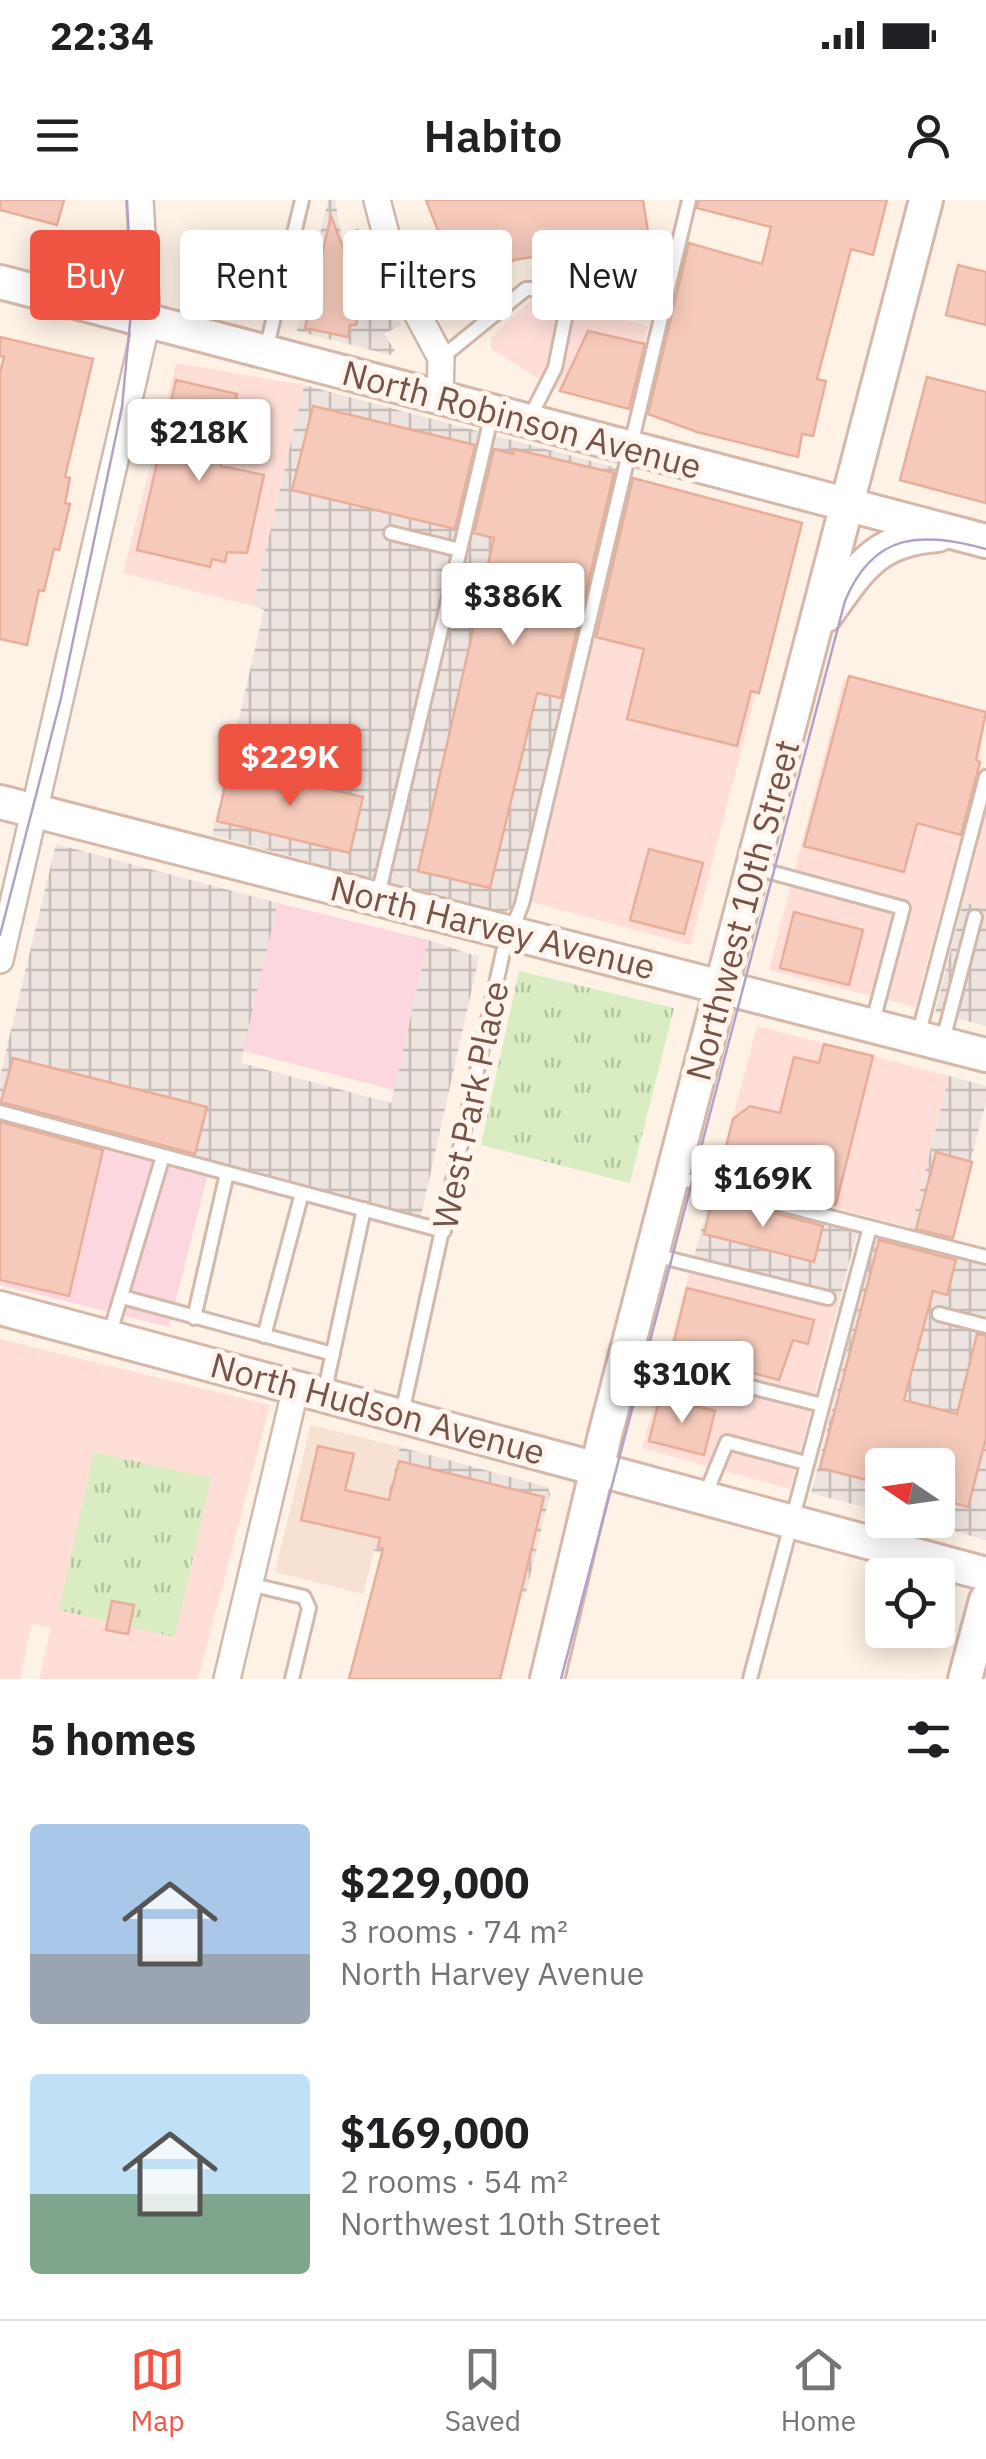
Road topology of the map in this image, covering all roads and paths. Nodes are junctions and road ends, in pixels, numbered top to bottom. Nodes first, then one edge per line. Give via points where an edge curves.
1 (140, 200) edge
2 (302, 200) edge
3 (377, 200) edge
4 (689, 200) edge
5 (926, 200) edge
6 (0, 282) edge
7 (532, 290) edge
8 (565, 320) edge
9 (147, 321) junction
10 (266, 352) junction
11 (441, 358) junction
12 (440, 398) junction
13 (492, 412) junction
14 (528, 421) junction
15 (630, 448) junction
16 (848, 504) junction
17 (391, 533) dead end
18 (972, 538) edge
19 (460, 550) junction
20 (814, 630) junction
21 (986, 777) edge
22 (0, 802) edge
23 (35, 811) junction
24 (752, 867) junction
25 (378, 898) junction
26 (951, 911) junction
27 (980, 918) edge
28 (510, 932) junction
29 (0, 960) edge
30 (722, 986) junction
31 (872, 1025) junction
32 (930, 1040) junction
33 (986, 1055) edge
34 (0, 1112) edge
35 (163, 1156) junction
36 (227, 1173) junction
37 (672, 1177) junction
38 (302, 1193) junction
39 (364, 1210) junction
40 (870, 1227) junction
41 (444, 1230) junction
42 (652, 1255) junction
43 (986, 1257) edge
44 (122, 1298) junction
45 (828, 1298) dead end
46 (0, 1308) edge
47 (940, 1314) dead end
48 (194, 1318) junction
49 (986, 1326) edge
50 (108, 1336) junction
51 (264, 1336) junction
52 (333, 1354) junction
53 (626, 1356) junction
54 (310, 1390) junction
55 (822, 1405) junction
56 (402, 1414) junction
57 (806, 1464) junction
58 (597, 1467) junction
59 (704, 1498) junction
60 (790, 1522) junction
61 (986, 1574) edge
62 (249, 1584) junction
63 (986, 1600) edge
64 (227, 1679) edge
65 (292, 1679) edge
66 (547, 1679) edge
67 (750, 1679) edge
68 (965, 1679) edge

1 - 9 street
2 - 10 lane
3 - 11 street via 397,276
4 - 15 lane, West Park Place
5 - 16 street, Northwest 10th Street
6 - 9 street, North Robinson Avenue
7 - 11 lane
8 - 14 lane via 555,368
9 - 10 street, North Robinson Avenue
9 - 23 street
10 - 12 street, North Robinson Avenue
11 - 12 street
12 - 13 street, North Robinson Avenue
13 - 14 street, North Robinson Avenue
13 - 19 lane
14 - 15 street, North Robinson Avenue
15 - 16 street, North Robinson Avenue
15 - 28 lane, West Park Place
16 - 18 street, North Robinson Avenue
16 - 20 street, Northwest 10th Street
17 - 19 lane
18 - 20 street via 916,536 882,548
19 - 25 lane
20 - 24 street, Northwest 10th Street
21 - 26 lane
22 - 23 street, North Harvey Avenue
23 - 25 street, North Harvey Avenue
23 - 29 street
24 - 30 street, Northwest 10th Street
24 - 31 lane via 902,908
25 - 28 street, North Harvey Avenue
26 - 27 lane
26 - 32 lane
27 - 32 lane
28 - 30 street, North Harvey Avenue
28 - 41 lane, West Park Place
30 - 31 street, North Harvey Avenue
30 - 37 street, Northwest 10th Street
31 - 32 street, North Harvey Avenue
32 - 33 street, North Harvey Avenue
34 - 35 lane
35 - 36 lane
35 - 44 lane
36 - 38 lane
36 - 48 lane
37 - 40 lane
37 - 42 street, Northwest 10th Street
38 - 39 lane
38 - 51 lane
39 - 41 lane
39 - 52 lane
40 - 43 lane
40 - 55 lane
41 - 56 lane, West Park Place
42 - 45 lane
42 - 53 street, Northwest 10th Street
44 - 48 lane
44 - 50 lane
46 - 50 street, North Hudson Avenue
47 - 49 lane
48 - 51 lane
50 - 54 street, North Hudson Avenue
51 - 52 lane
52 - 54 lane
53 - 55 lane
53 - 58 street, Northwest 10th Street
54 - 56 street, North Hudson Avenue
54 - 62 street
55 - 57 lane
56 - 58 street, North Hudson Avenue
57 - 59 lane via 727,1442
57 - 60 lane
58 - 59 street, North Hudson Avenue
58 - 66 street, Northwest 10th Street
59 - 60 street, North Hudson Avenue
60 - 61 street, North Hudson Avenue
60 - 67 lane
62 - 64 street
62 - 65 lane via 304,1597 310,1608
63 - 68 street

